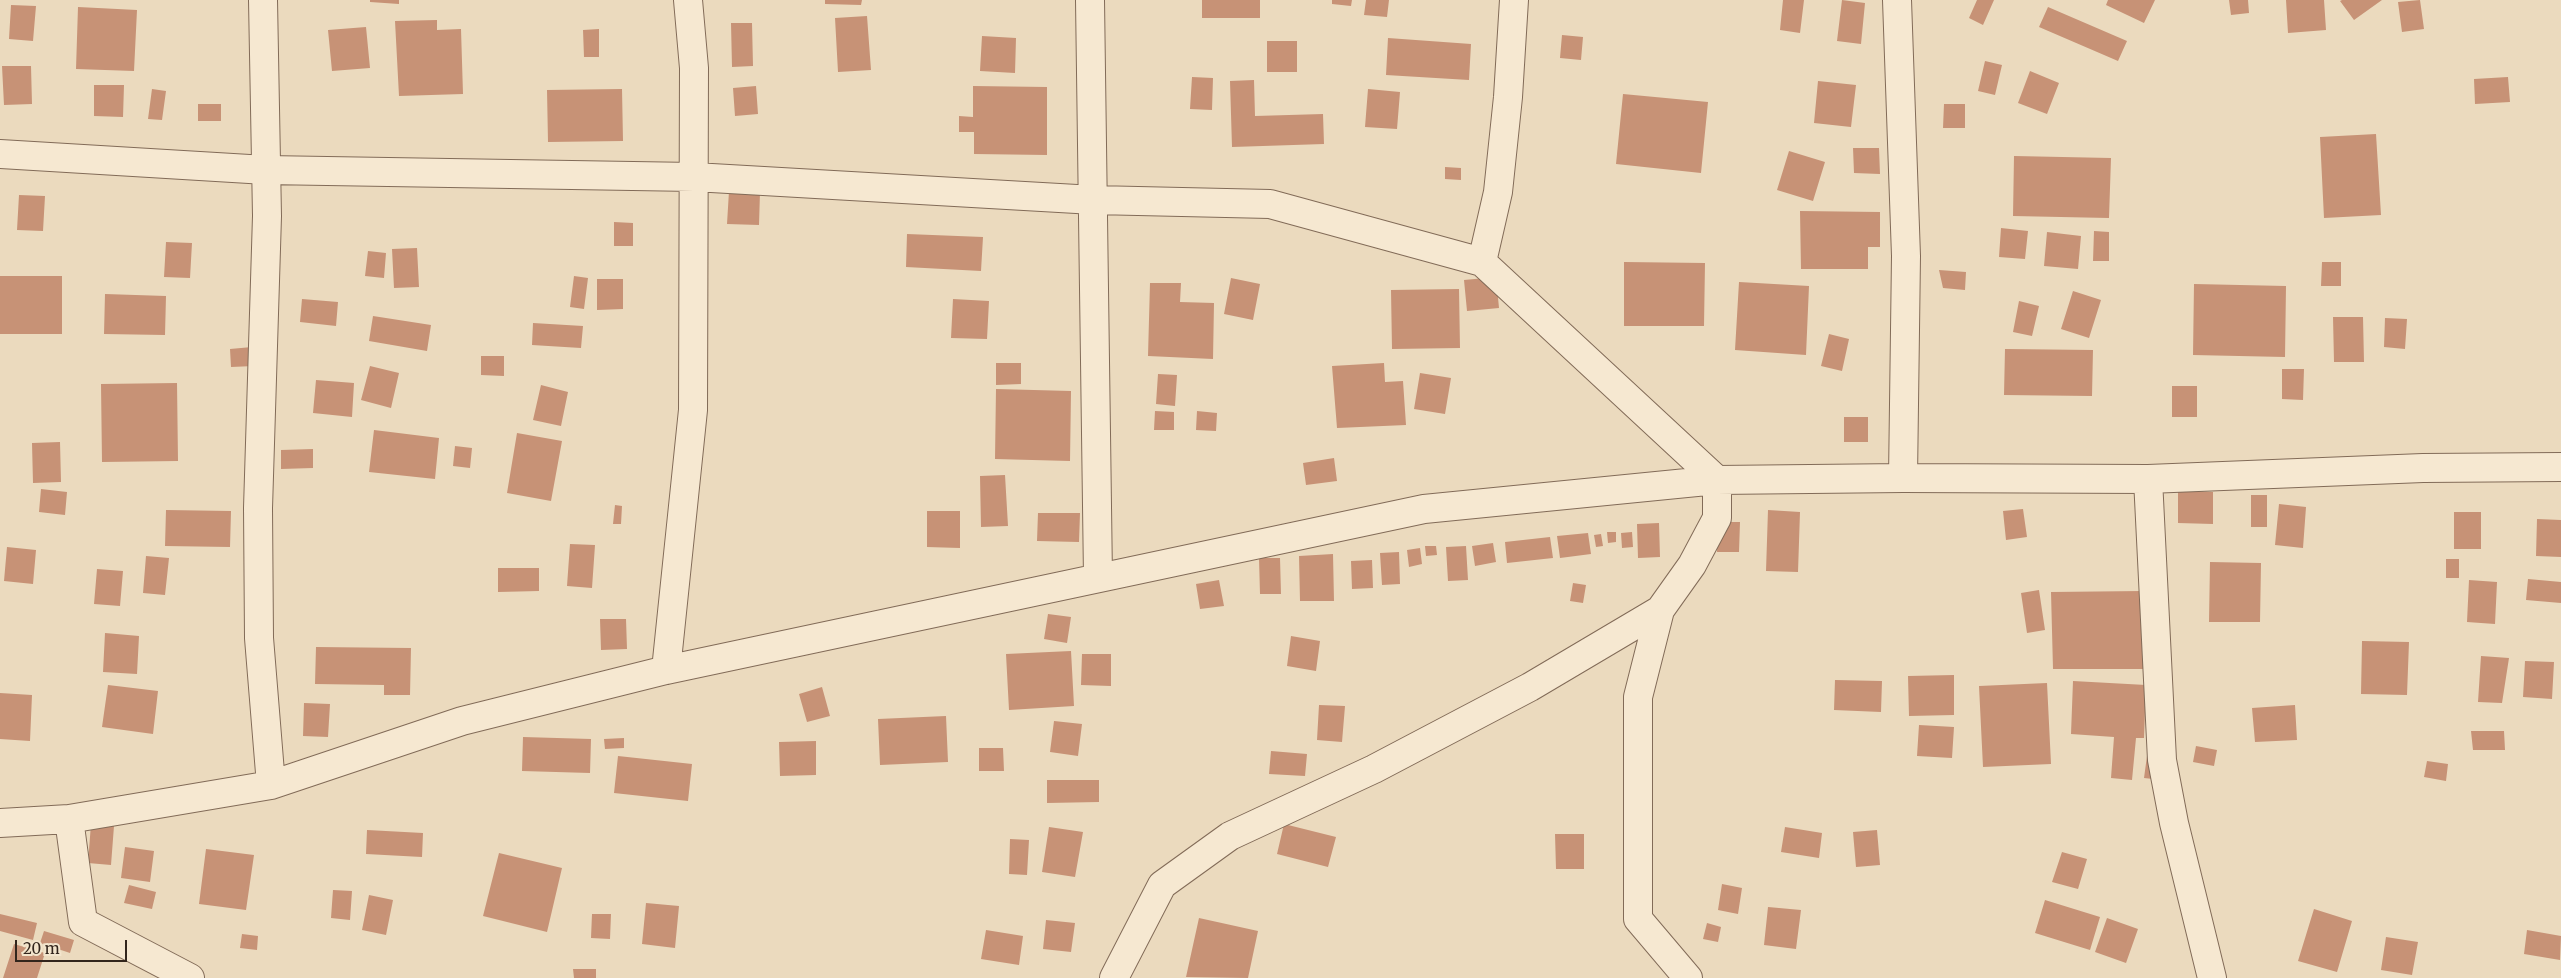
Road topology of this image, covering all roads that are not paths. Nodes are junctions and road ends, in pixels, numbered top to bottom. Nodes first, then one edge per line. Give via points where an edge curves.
1 (263, 0) edge
2 (688, 0) edge
3 (1090, 0) edge
4 (1514, 0) edge
5 (1897, 0) edge
6 (0, 154) edge
7 (266, 170) junction
8 (694, 177) junction
9 (1094, 200) junction
10 (1482, 262) junction
11 (2561, 467) edge
12 (1903, 478) junction
13 (2148, 479) junction
14 (1717, 480) junction
15 (1098, 577) junction
16 (1660, 610) junction
17 (666, 670) junction
18 (271, 785) junction
19 (69, 819) junction
20 (0, 823) edge
21 (190, 978) edge
22 (1114, 978) edge
23 (1688, 978) edge
24 (2212, 978) edge

1 - 7 street
2 - 8 street via 694,68
3 - 9 street
4 - 10 street via 1498,192
5 - 12 street via 1906,256
6 - 7 street
7 - 8 street
7 - 18 street via 258,508 259,629
8 - 9 street
8 - 17 street via 693,410
9 - 10 street via 1270,204
9 - 15 street
10 - 14 street
11 - 13 street via 2423,468
12 - 13 street
12 - 14 street
13 - 24 street via 2162,760
14 - 15 street via 1424,509
14 - 16 street via 1717,518 1692,565
15 - 17 street
16 - 22 street via 1530,688 1374,768 1230,836 1162,885
16 - 23 street via 1638,697 1638,919
17 - 18 street via 462,721
18 - 19 street
19 - 20 street
19 - 21 street via 83,922

